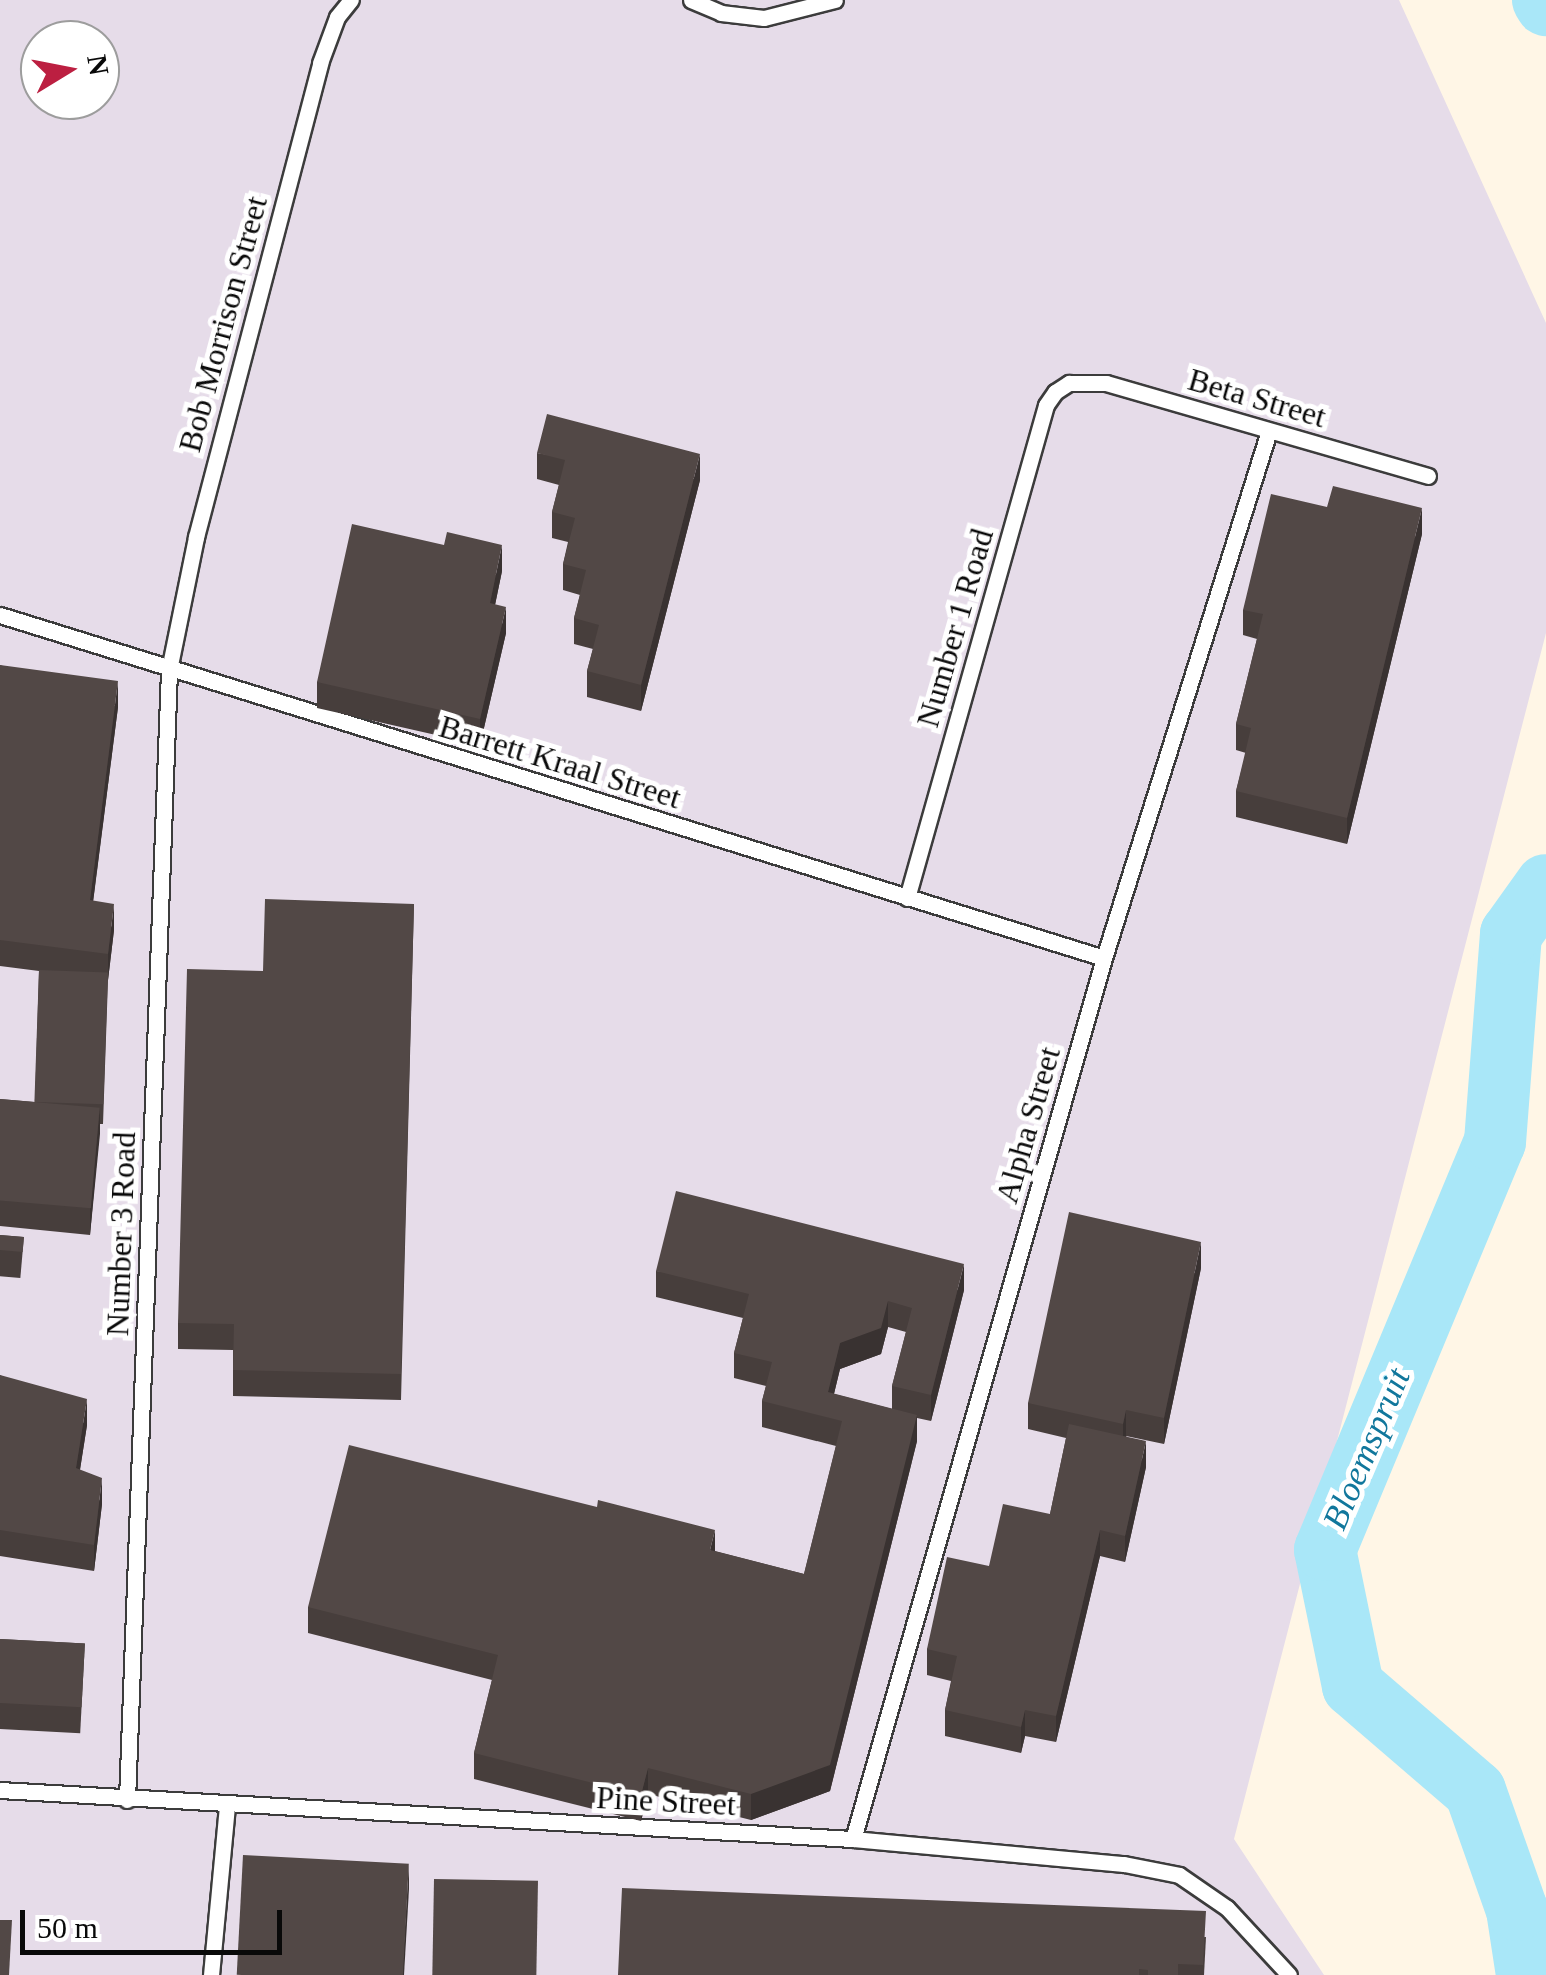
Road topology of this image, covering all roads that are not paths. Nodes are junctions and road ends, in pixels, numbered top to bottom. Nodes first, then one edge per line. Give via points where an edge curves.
1 (352, 0) edge
2 (691, 0) edge
3 (835, 0) edge
4 (1069, 383) joint
5 (1268, 431) junction
6 (1428, 476) dead end
7 (0, 615) edge
8 (169, 670) junction
9 (908, 898) junction
10 (1104, 958) junction
11 (0, 1790) edge
12 (128, 1800) junction
13 (227, 1805) junction
14 (853, 1838) junction
15 (211, 1975) edge
16 (1289, 1975) edge

1 - 8 lane, Bob Morrison Street via 337,18 320,63 196,537
2 - 3 lane via 721,13 764,18
4 - 5 lane, Beta Street via 1106,383
4 - 9 lane, Number 1 Road via 1046,405
5 - 6 lane, Beta Street
5 - 10 lane, Alpha Street
7 - 8 lane, Barrett Kraal Street
8 - 9 lane, Barrett Kraal Street
8 - 12 lane, Number 3 Road
9 - 10 lane, Barrett Kraal Street
10 - 14 lane, Alpha Street
11 - 12 lane, Pine Street
12 - 13 lane, Pine Street
13 - 14 lane, Pine Street
13 - 15 lane
14 - 16 lane, Pine Street via 1179,1875 1226,1908

